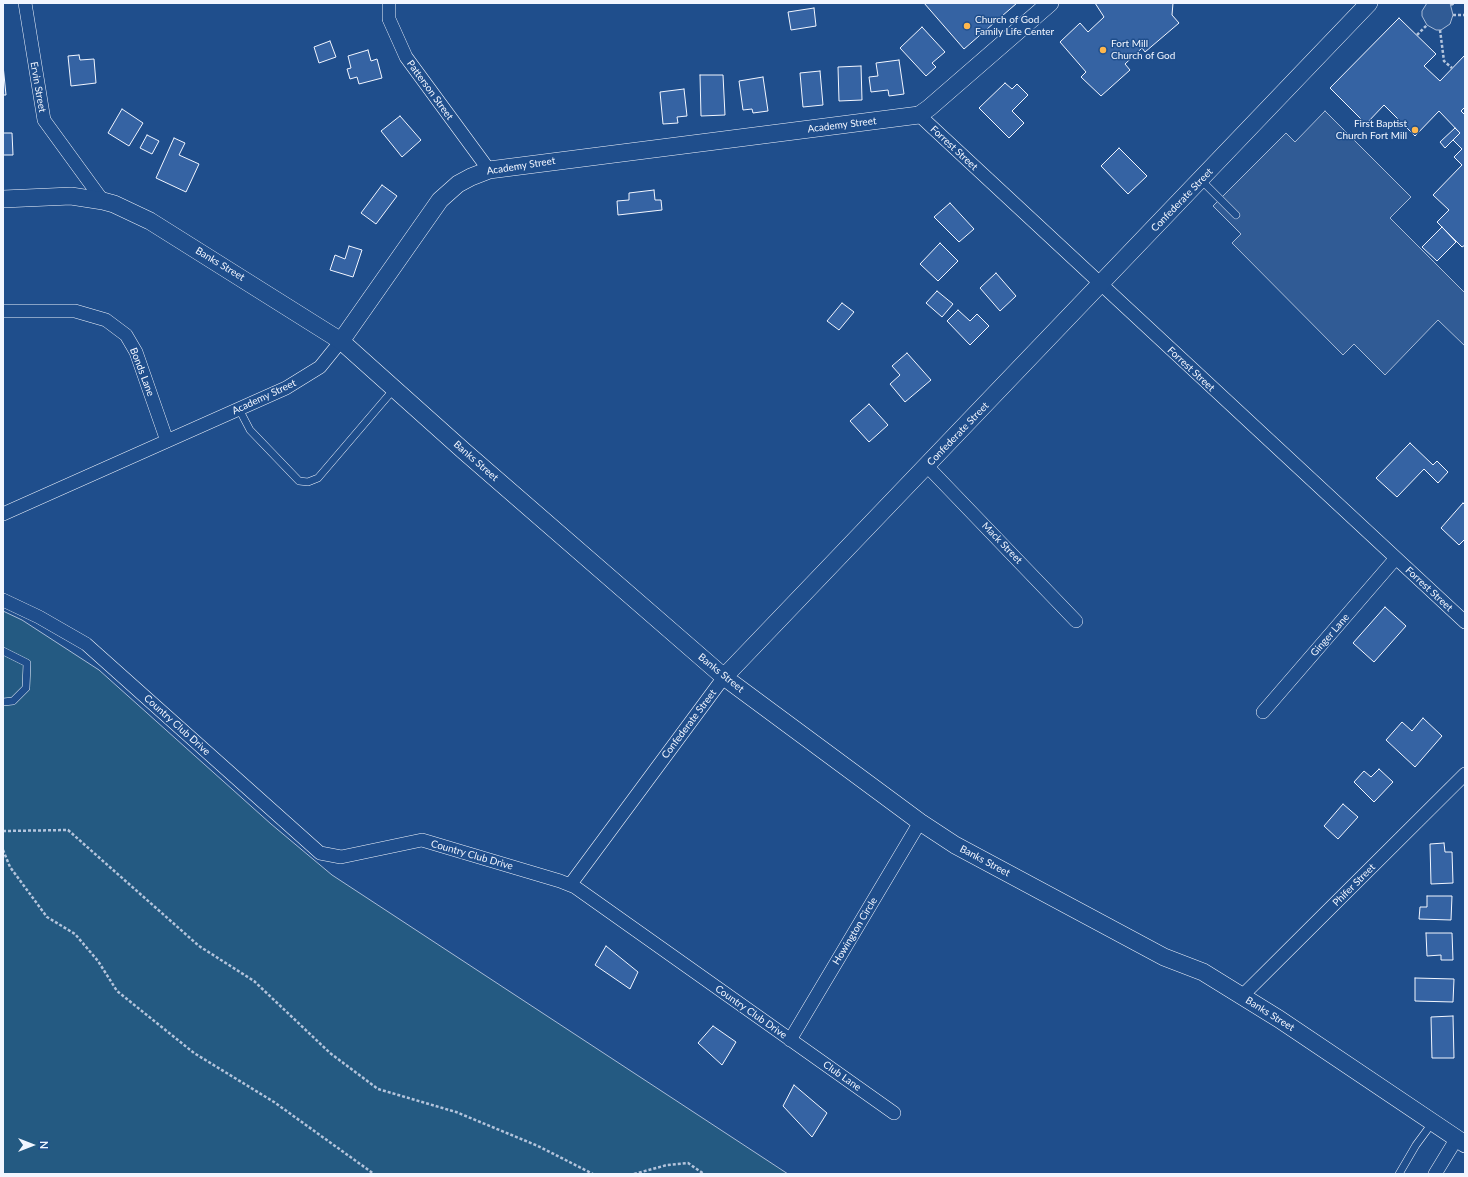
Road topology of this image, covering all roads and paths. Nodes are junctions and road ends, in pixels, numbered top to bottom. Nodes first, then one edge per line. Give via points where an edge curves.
1 (25, 3) edge
2 (390, 3) edge
3 (1050, 3) edge
4 (1369, 3) edge
5 (1454, 3) edge
6 (1450, 5) dead end
7 (1454, 15) dead end
8 (1465, 15) edge
9 (1427, 25) dead end
10 (1440, 30) dead end
11 (1417, 35) dead end
12 (1452, 68) dead end
13 (918, 115) junction
14 (489, 170) junction
15 (1201, 180) junction
16 (3, 199) edge
17 (103, 201) junction
18 (1236, 215) dead end
19 (1101, 285) junction
20 (3, 310) edge
21 (341, 341) junction
22 (394, 388) junction
23 (239, 409) junction
24 (167, 441) junction
25 (927, 466) junction
26 (3, 514) edge
27 (1396, 558) junction
28 (3, 600) edge
29 (1076, 620) dead end
30 (1465, 622) edge
31 (3, 651) edge
32 (724, 677) junction
33 (3, 702) edge
34 (1263, 712) dead end
35 (1465, 774) edge
36 (920, 822) junction
37 (3, 831) edge
38 (3, 850) edge
39 (570, 885) junction
40 (1242, 996) junction
41 (790, 1040) junction
42 (894, 1113) dead end
43 (1433, 1122) junction
44 (1461, 1141) edge
45 (374, 1174) edge
46 (593, 1174) edge
47 (634, 1174) edge
48 (704, 1174) edge
49 (1399, 1174) edge
50 (1435, 1174) edge

1 - 17 street, Ervin Street via 44,120
2 - 14 street, Patterson Street via 390,19 406,56
3 - 13 street, Academy Street
4 - 15 street, Confederate Street
5 - 6 path
7 - 8 path
9 - 11 path
10 - 12 path via 1444,60
13 - 14 street, Academy Street
13 - 19 street, Forrest Street
14 - 21 street, Academy Street via 471,176 440,200
15 - 18 lane
15 - 19 street, Confederate Street
16 - 17 street, Banks Street via 71,196
17 - 21 street, Banks Street via 150,221
19 - 25 street, Confederate Street
19 - 27 street, Forrest Street
20 - 24 street, Bonds Lane via 75,311 106,320 126,335 136,352
21 - 22 street, Banks Street
21 - 23 street, Academy Street via 320,367 286,388
22 - 23 lane via 318,478 308,482 299,481 250,430
22 - 32 street, Banks Street
23 - 24 street, Academy Street
24 - 26 street, Academy Street
25 - 29 street, Mack Street
25 - 32 street, Confederate Street
27 - 30 street, Forrest Street
27 - 34 street, Ginger Lane
28 - 39 street, Country Club Drive via 86,644 320,853 342,857 422,840
31 - 33 lane via 27,663 26,688 13,701
32 - 36 street, Banks Street
32 - 39 street, Confederate Street
35 - 40 street, Phifer Street
36 - 40 street, Banks Street via 962,849 1164,957 1203,972
36 - 41 street, Howington Circle
37 - 46 path via 68,830 199,946 254,981 330,1053 378,1089 456,1112 538,1146
38 - 45 path via 10,867 47,917 76,934 98,961 117,991 194,1053 274,1102
39 - 41 street, Country Club Drive
40 - 43 street, Banks Street
41 - 42 street, Club Lane
43 - 44 street, Banks Street
43 - 49 lane
44 - 50 street
47 - 48 path via 668,1165 688,1163

